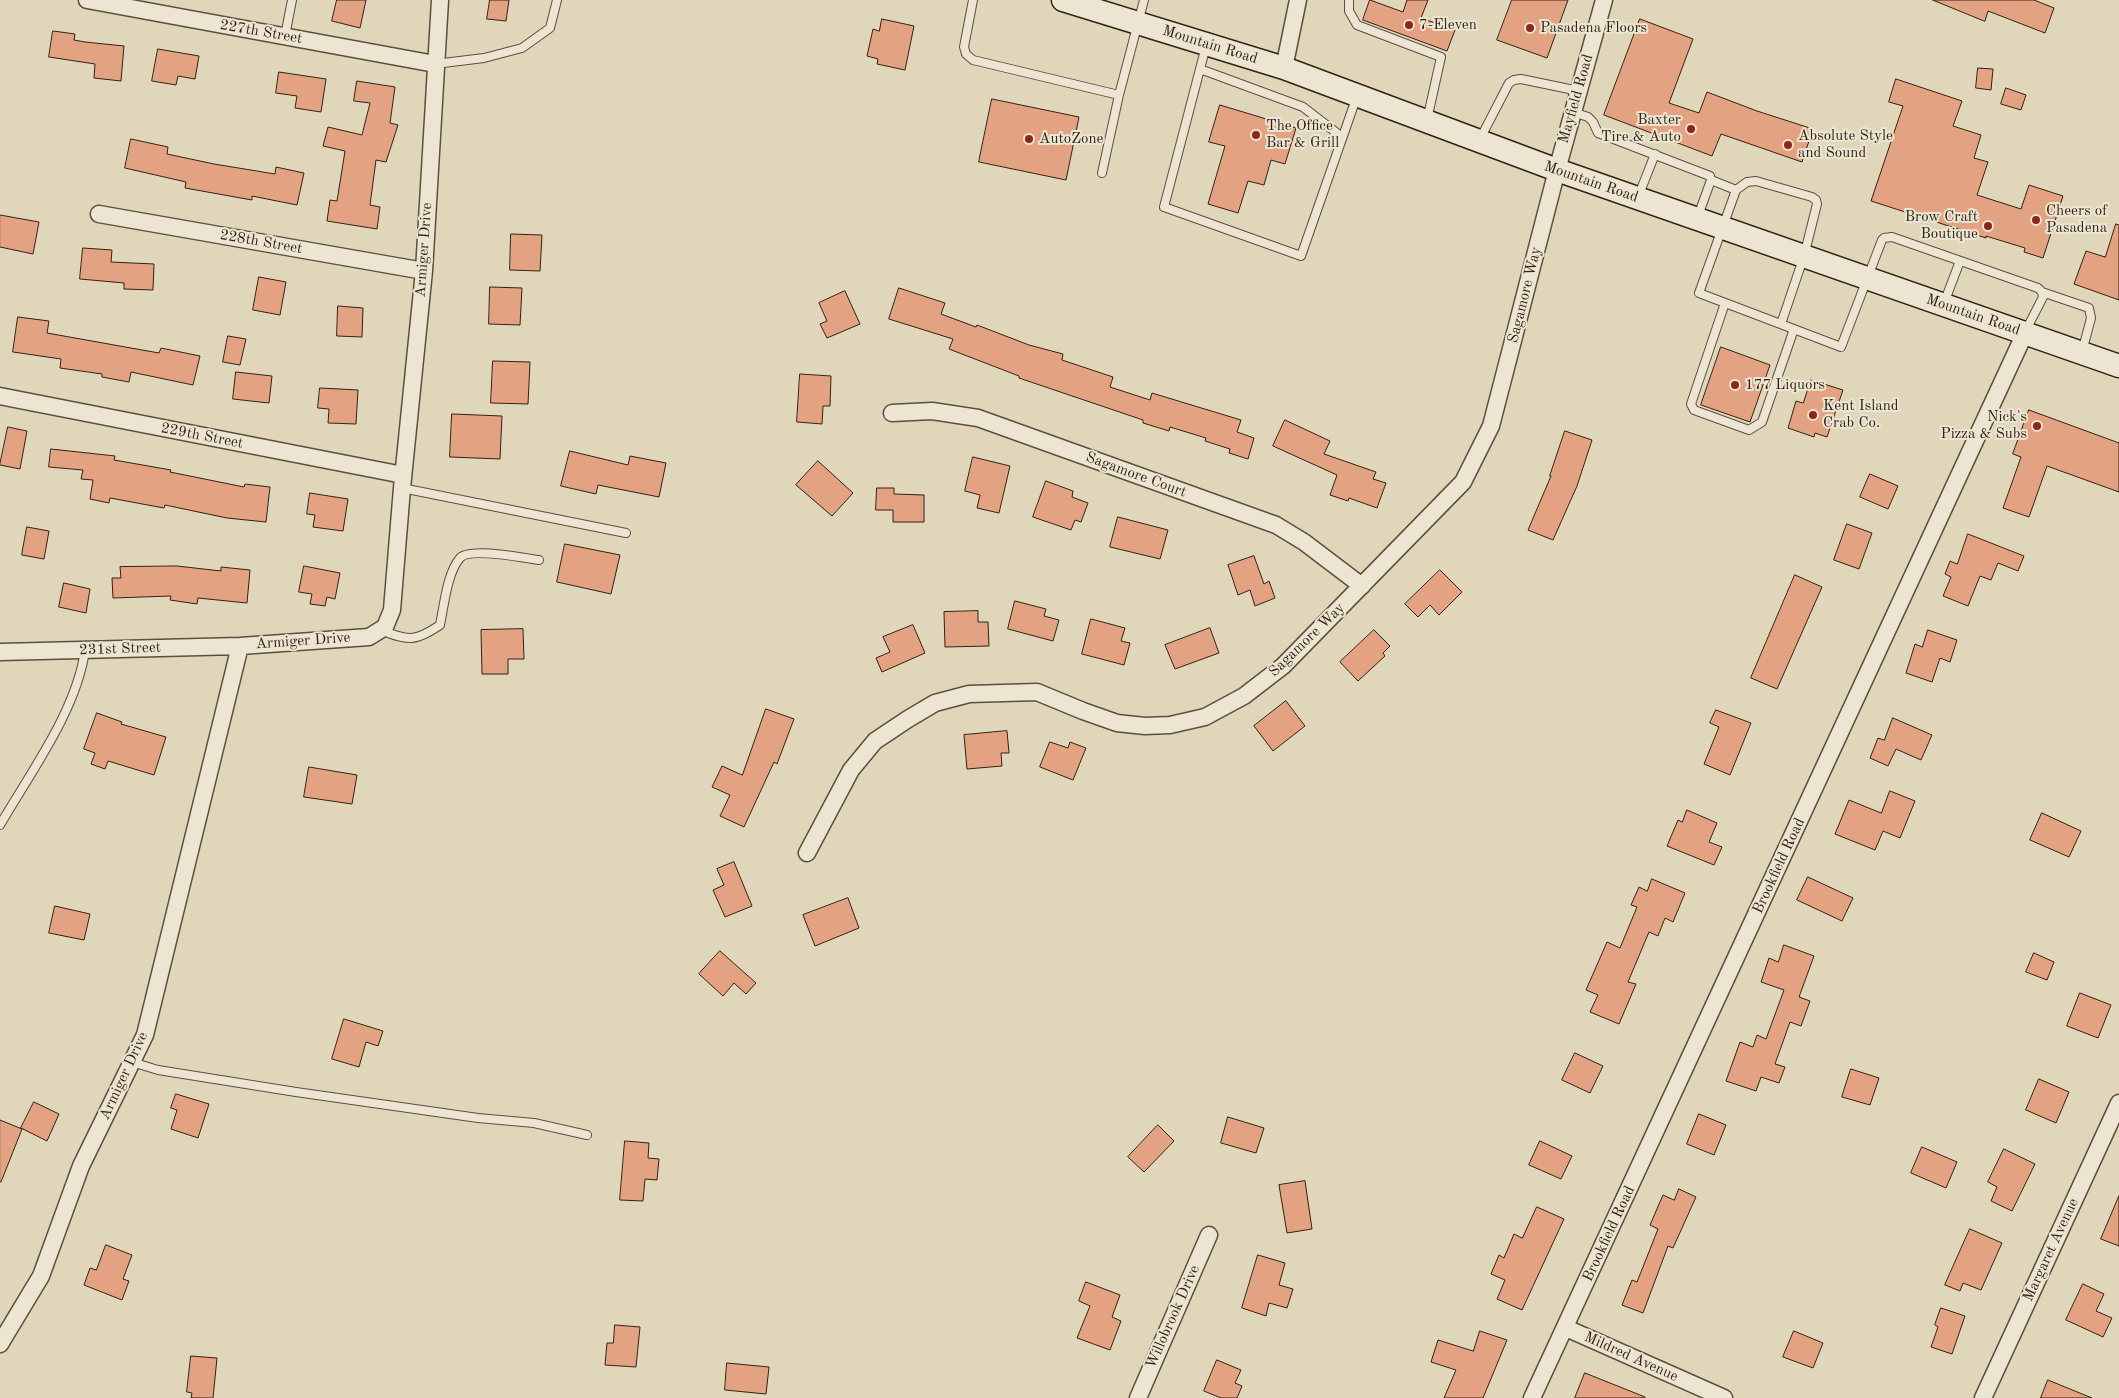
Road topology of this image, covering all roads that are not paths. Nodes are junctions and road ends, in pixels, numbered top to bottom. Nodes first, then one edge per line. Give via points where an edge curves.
1 (88, 0) edge
2 (292, 0) edge
3 (440, 0) edge
4 (557, 0) edge
5 (973, 0) edge
6 (1063, 0) edge
7 (1144, 0) edge
8 (1298, 0) edge
9 (1349, 0) edge
10 (1604, 0) edge
11 (1138, 23) junction
12 (285, 36) junction
13 (1207, 44) junction
14 (435, 64) junction
15 (1284, 68) junction
16 (1200, 69) junction
17 (1579, 91) junction
18 (1119, 95) junction
19 (1357, 95) junction
20 (1573, 112) junction
21 (1426, 121) junction
22 (1342, 138) junction
23 (1480, 141) junction
24 (1655, 154) junction
25 (1557, 170) junction
26 (1102, 173) dead end
27 (1711, 180) junction
28 (1736, 190) junction
29 (1638, 198) junction
30 (99, 214) dead end
31 (1697, 219) junction
32 (1722, 228) junction
33 (1804, 256) junction
34 (1960, 261) junction
35 (424, 271) junction
36 (1867, 278) junction
37 (2042, 292) junction
38 (1725, 303) junction
39 (1944, 305) junction
40 (1781, 324) junction
41 (1794, 329) junction
42 (2024, 333) junction
43 (2082, 353) junction
44 (2119, 366) edge
45 (0, 396) edge
46 (892, 413) dead end
47 (402, 481) junction
48 (626, 533) dead end
49 (539, 560) dead end
50 (1362, 586) junction
51 (381, 630) junction
52 (240, 646) junction
53 (86, 650) junction
54 (0, 652) edge
55 (0, 825) edge
56 (806, 853) dead end
57 (132, 1062) junction
58 (2119, 1103) edge
59 (587, 1135) dead end
60 (1209, 1235) dead end
61 (1566, 1328) junction
62 (0, 1344) edge
63 (1138, 1398) edge
64 (1532, 1398) edge
65 (1724, 1398) edge
66 (1983, 1398) edge

1 - 12 street, 227th Street
2 - 12 lane
3 - 14 street, Armiger Drive
4 - 14 lane via 550,28 522,48 484,58
5 - 18 lane via 964,47 973,60
6 - 11 main road, Mountain Road
7 - 11 lane
8 - 15 street
9 - 21 lane via 1349,12 1357,25 1440,57
10 - 17 street, Mayfield Road
11 - 13 main road, Mountain Road
11 - 18 lane
12 - 14 street, 227th Street
13 - 15 main road, Mountain Road
13 - 16 lane
14 - 35 street, Armiger Drive
15 - 19 main road, Mountain Road
16 - 22 lane via 1303,107
16 - 22 lane via 1164,207 1301,256
17 - 20 street, Mayfield Road
17 - 23 lane via 1514,80 1509,83
18 - 26 lane
19 - 21 main road, Mountain Road
19 - 22 lane
20 - 24 lane via 1588,117 1598,133
20 - 25 street, Mayfield Road
21 - 23 main road, Mountain Road
23 - 25 main road, Mountain Road
24 - 27 lane via 1707,174
24 - 29 lane
25 - 29 main road, Mountain Road
25 - 50 street, Sagamore Way via 1491,426 1463,482
27 - 28 lane
27 - 31 lane
28 - 32 lane
28 - 33 lane via 1747,182 1756,181 1816,200
29 - 31 main road, Mountain Road
30 - 35 street, 228th Street
31 - 32 main road, Mountain Road
32 - 33 main road, Mountain Road
32 - 38 lane via 1699,293
33 - 36 main road, Mountain Road
33 - 40 lane
34 - 36 lane via 1888,237 1882,240
34 - 37 lane
34 - 39 lane
35 - 47 street, Armiger Drive
36 - 39 main road, Mountain Road
36 - 41 lane via 1841,348
37 - 42 lane
37 - 43 lane via 2090,308 2091,318
38 - 40 lane
38 - 41 lane via 1691,404 1694,410 1749,430 1762,422
39 - 42 main road, Mountain Road
40 - 41 lane
42 - 43 main road, Mountain Road
42 - 61 street, Brookfield Road
43 - 44 main road, Mountain Road
45 - 47 street, 229th Street
46 - 50 street, Sagamore Court via 932,411 978,418 1276,525
47 - 48 lane
47 - 51 street, Armiger Drive via 392,610
49 - 51 lane via 472,552 461,556 452,570 440,625 422,637 402,638
50 - 56 street, Sagamore Way via 1283,666 1244,696 1204,717 1170,725 1117,722 1037,692 969,694 935,703 876,741 852,770
51 - 52 street, Armiger Drive via 369,637
52 - 53 street, 231st Street
52 - 57 street, Armiger Drive via 145,1035
53 - 54 street, 231st Street
53 - 55 lane via 82,672 50,743
57 - 59 lane via 158,1070 287,1091 534,1123
57 - 62 street, Armiger Drive via 81,1166 40,1276
58 - 66 street, Margaret Avenue
60 - 63 street, Willobrook Drive
61 - 64 street, Brookfield Road
61 - 65 street, Mildred Avenue

